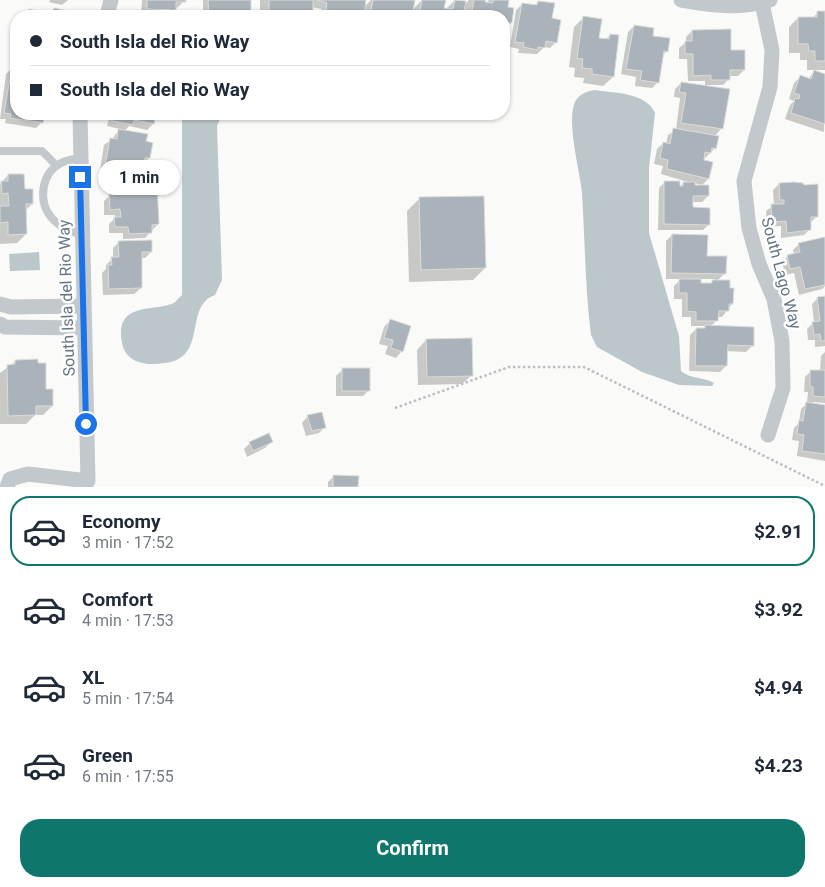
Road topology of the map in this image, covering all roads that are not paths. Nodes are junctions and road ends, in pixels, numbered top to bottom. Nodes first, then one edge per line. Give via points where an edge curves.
1 (681, 0) edge
2 (766, 1) edge
3 (80, 120) edge
4 (0, 151) edge
5 (80, 158) junction
6 (56, 165) junction
7 (82, 235) junction
8 (0, 304) edge
9 (84, 306) junction
10 (0, 324) edge
11 (84, 328) junction
12 (768, 435) dead end
13 (7, 487) edge

1 - 2 street via 714,6
2 - 12 street, South Lago Way via 772,50 770,87 744,181 749,228 758,264 774,299 782,341 783,388
3 - 5 street, South Isla del Rio Way
4 - 6 lane via 42,151
5 - 6 lane
5 - 7 street, South Isla del Rio Way
6 - 7 lane via 44,186 45,207 59,225
7 - 9 street, South Isla del Rio Way
8 - 9 street via 11,307
9 - 11 street, South Isla del Rio Way
10 - 11 street via 5,327
11 - 13 street, South Isla del Rio Way via 88,481 28,474 10,479

